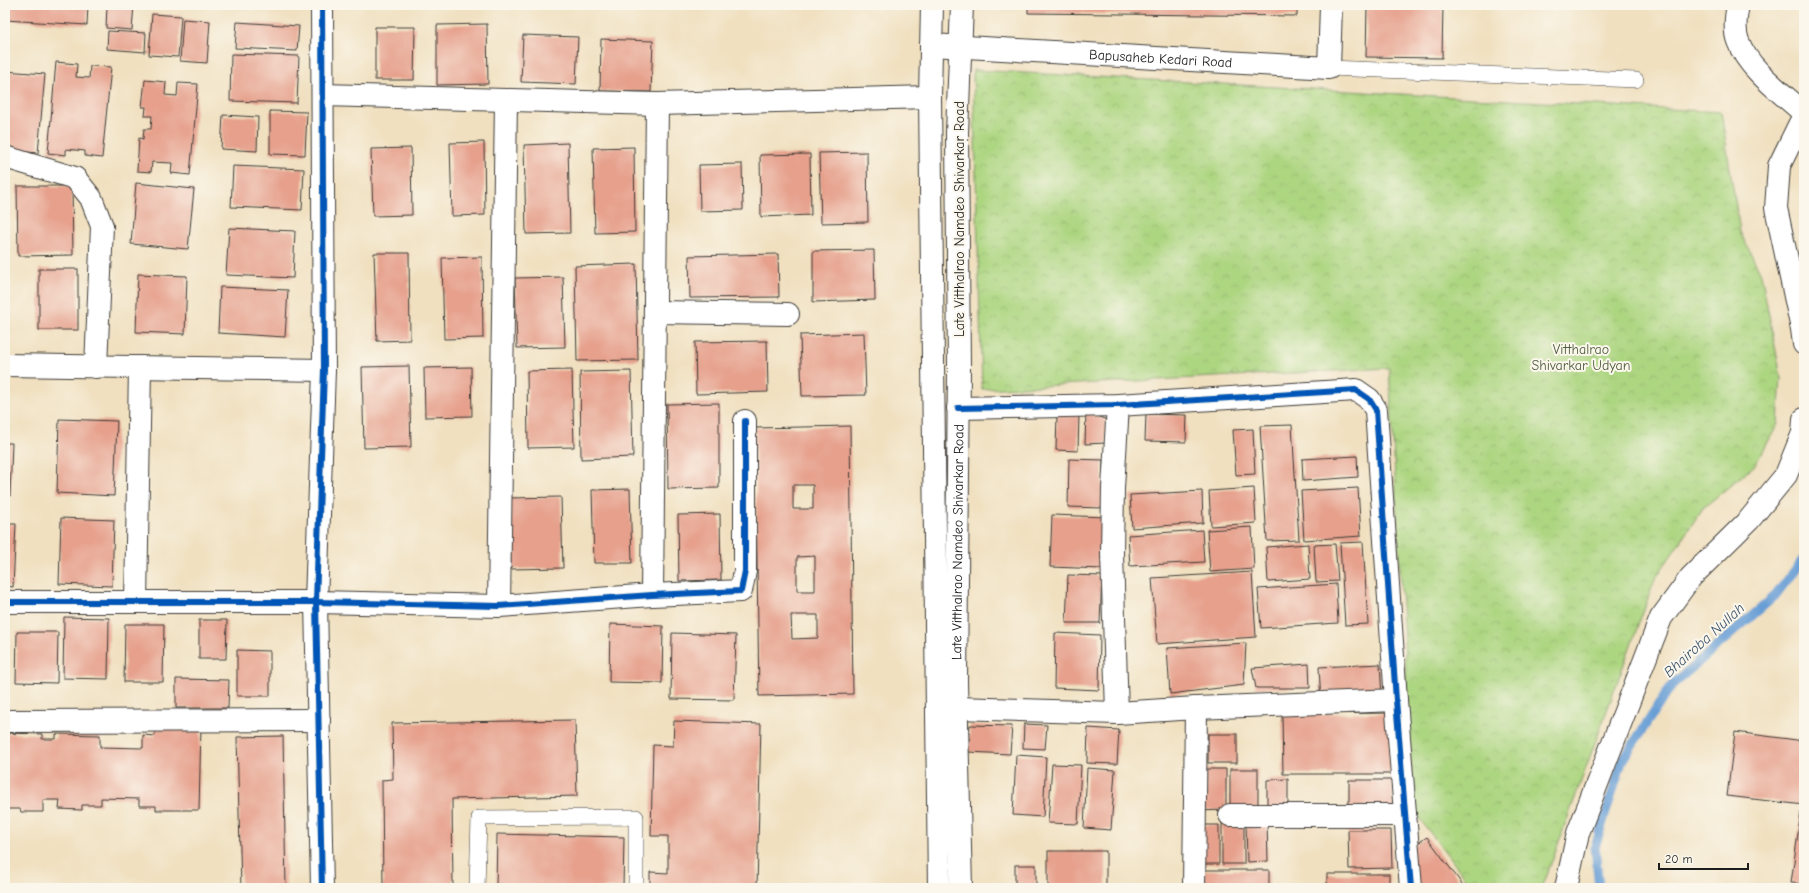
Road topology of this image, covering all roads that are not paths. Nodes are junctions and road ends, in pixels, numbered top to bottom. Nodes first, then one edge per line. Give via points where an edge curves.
1 (322, 5) edge
2 (932, 5) edge
3 (962, 5) edge
4 (1331, 5) edge
5 (1738, 5) edge
6 (931, 45) junction
7 (960, 47) junction
8 (1328, 68) junction
9 (1636, 80) dead end
10 (323, 95) junction
11 (930, 97) junction
12 (506, 100) junction
13 (657, 104) junction
14 (1804, 113) edge
15 (1804, 117) edge
16 (5, 158) edge
17 (655, 312) junction
18 (788, 314) dead end
19 (1804, 344) edge
20 (5, 365) edge
21 (96, 367) junction
22 (140, 367) junction
23 (324, 370) junction
24 (1118, 405) junction
25 (958, 408) junction
26 (1804, 419) edge
27 (745, 421) dead end
28 (652, 595) junction
29 (5, 602) edge
30 (136, 602) junction
31 (316, 602) junction
32 (499, 606) junction
33 (1396, 700) junction
34 (957, 708) junction
35 (1196, 708) junction
36 (1117, 713) junction
37 (318, 720) junction
38 (5, 721) edge
39 (1405, 815) junction
40 (1230, 816) dead end
41 (322, 888) edge
42 (477, 888) edge
43 (636, 888) edge
44 (940, 888) edge
45 (961, 888) edge
46 (1194, 888) edge
47 (1411, 888) edge
48 (1566, 888) edge

1 - 10 street
2 - 6 street, Late Vitthalrao Namdeo Shivarkar Road
3 - 7 street, Late Vitthalrao Namdeo Shivarkar Road
4 - 8 street
5 - 14 street via 1737,41 1756,71
6 - 7 street, Bapusaheb Kedari Road
6 - 11 street, Late Vitthalrao Namdeo Shivarkar Road
7 - 8 street, Bapusaheb Kedari Road
7 - 25 street, Late Vitthalrao Namdeo Shivarkar Road via 957,133
8 - 9 lane
10 - 12 street
10 - 23 street
11 - 13 street
11 - 44 street, Late Vitthalrao Namdeo Shivarkar Road
12 - 13 street
12 - 32 street
13 - 17 street
15 - 19 street via 1779,166 1776,208
16 - 21 street via 75,178 91,198 102,226
17 - 18 street
17 - 28 street
20 - 21 street
21 - 22 street
22 - 23 street
22 - 30 street
23 - 31 street
24 - 25 street
24 - 33 street via 1356,390 1369,399 1376,410
24 - 36 street via 1112,488
25 - 34 street, Late Vitthalrao Namdeo Shivarkar Road
26 - 48 street via 1803,432 1786,475 1749,520 1691,577 1661,618 1578,833
27 - 28 street via 745,571 741,591
28 - 32 street
29 - 30 street
30 - 31 street
31 - 32 street
31 - 37 street
33 - 35 street
33 - 39 street
34 - 36 street
34 - 45 street, Late Vitthalrao Namdeo Shivarkar Road
35 - 36 street
35 - 46 street
37 - 38 street
37 - 41 street
39 - 40 street
39 - 47 street
42 - 43 lane via 479,818 636,817

